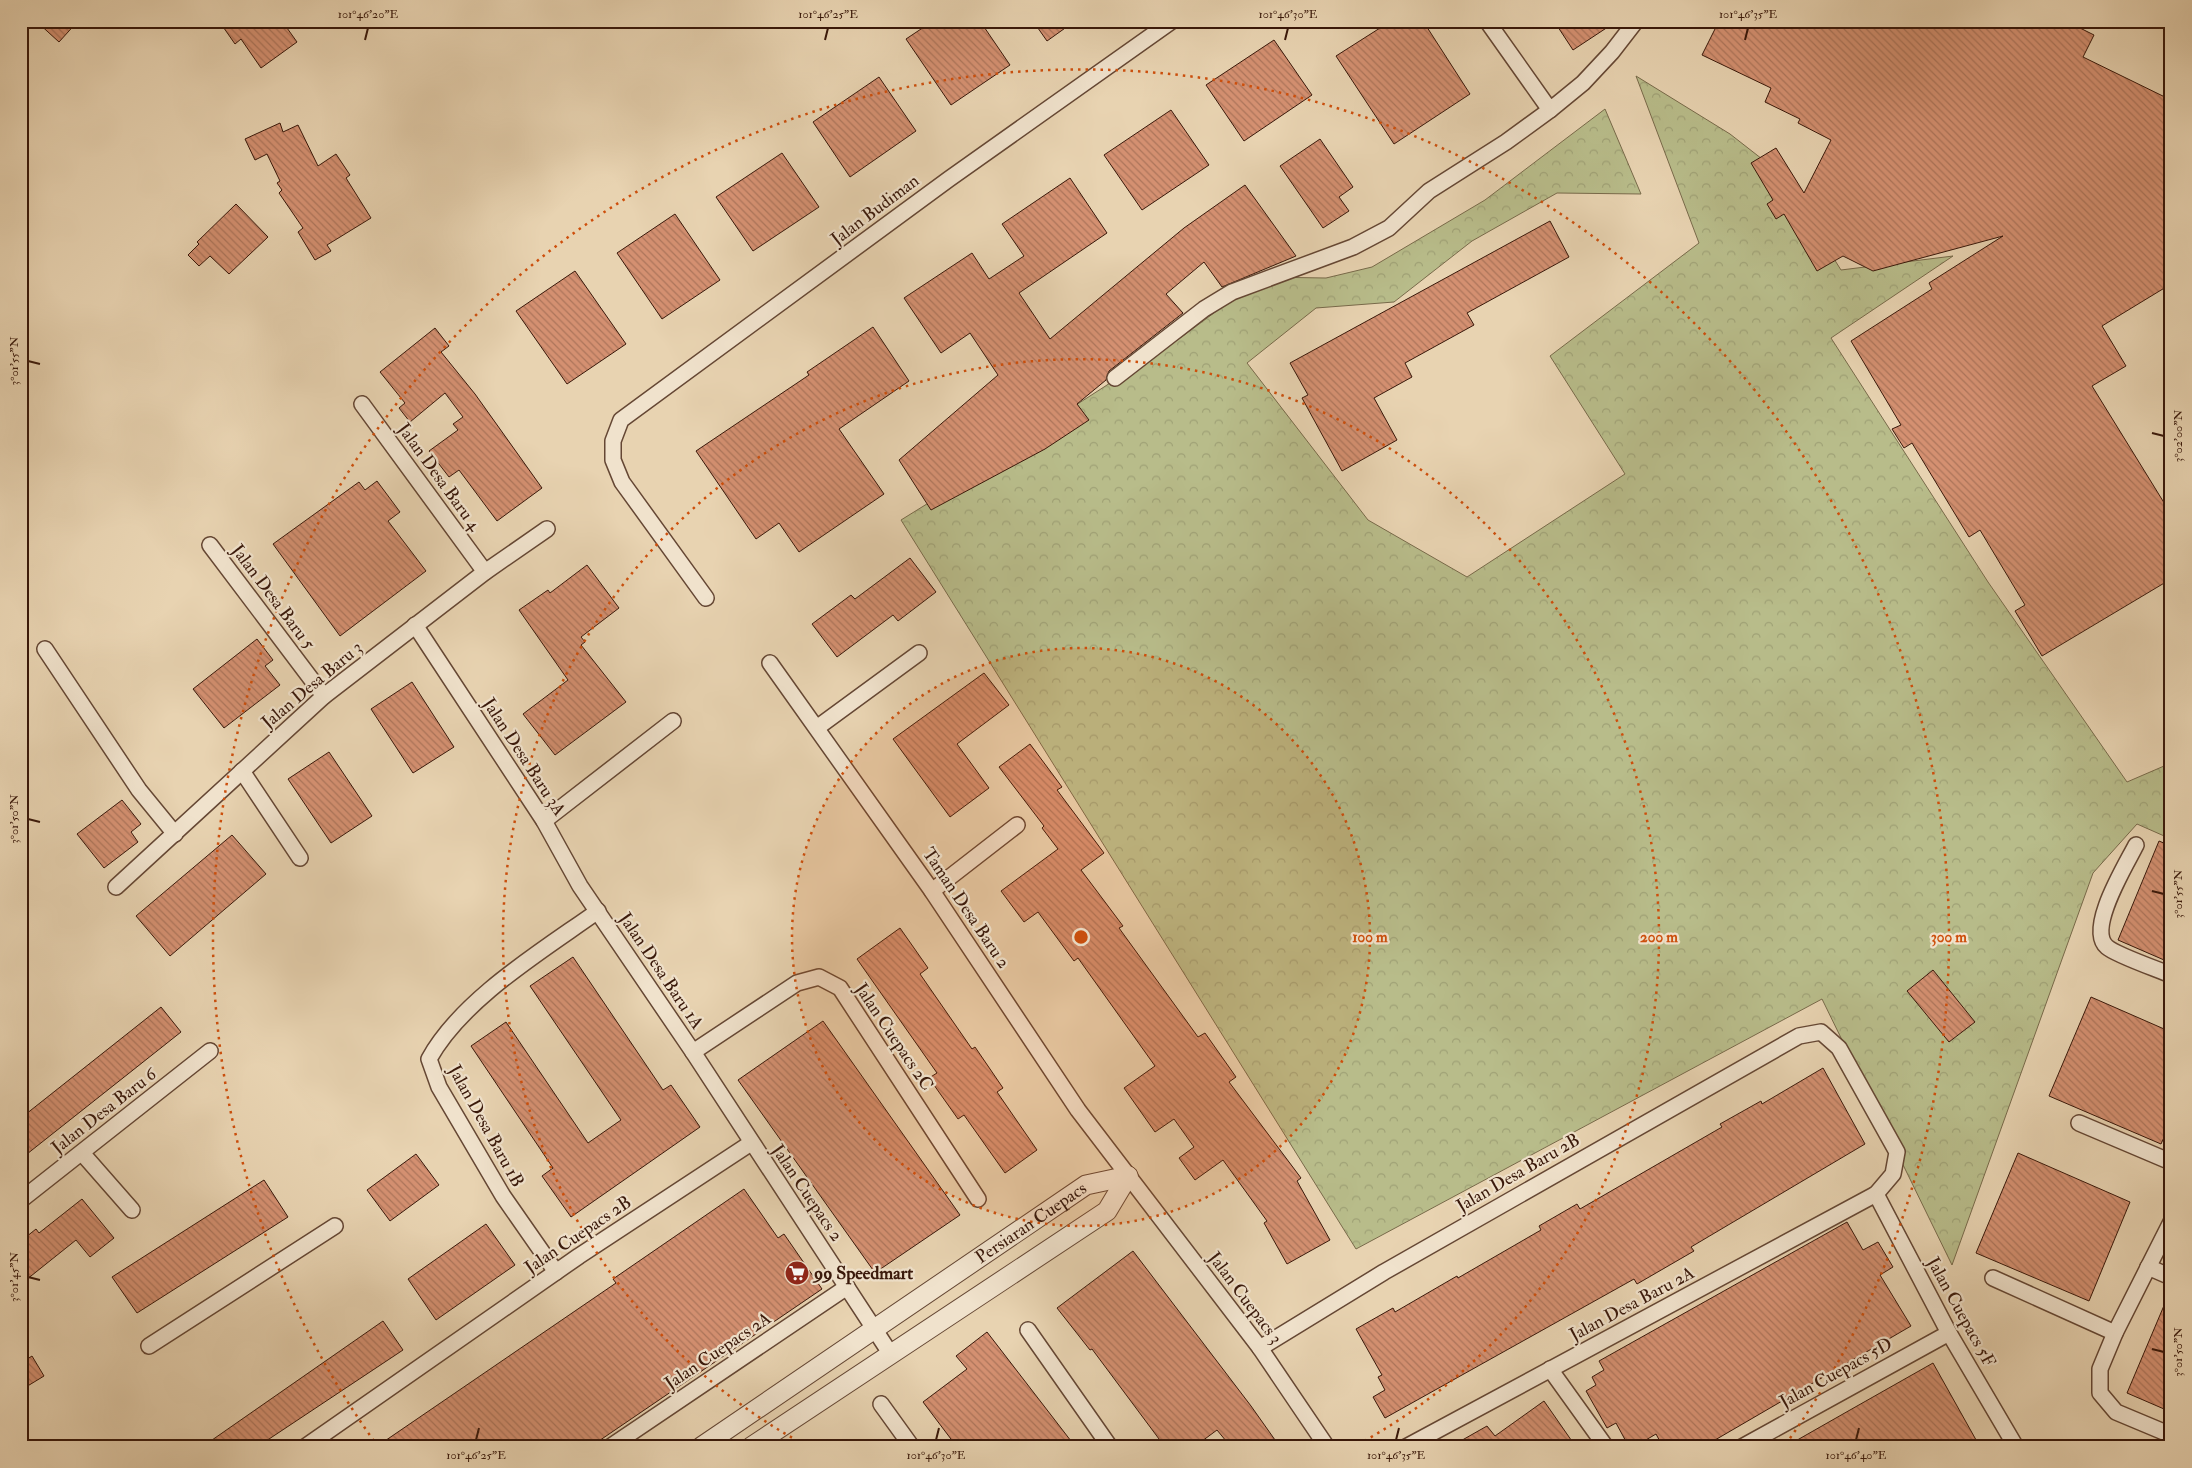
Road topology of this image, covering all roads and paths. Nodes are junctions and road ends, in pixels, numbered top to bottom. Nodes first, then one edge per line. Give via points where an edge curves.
1 (1172, 21) edge
2 (1487, 21) edge
3 (1636, 21) edge
4 (1550, 110) junction
5 (1115, 378) dead end
6 (362, 404) dead end
7 (547, 529) dead end
8 (210, 545) dead end
9 (485, 572) junction
10 (706, 598) dead end
11 (415, 625) junction
12 (45, 649) dead end
13 (919, 653) dead end
14 (770, 663) dead end
15 (324, 696) junction
16 (673, 721) dead end
17 (818, 727) junction
18 (242, 771) junction
19 (544, 821) junction
20 (1017, 825) dead end
21 (175, 834) junction
22 (2136, 845) dead end
23 (300, 858) dead end
24 (116, 887) dead end
25 (932, 891) junction
26 (598, 912) junction
27 (2171, 975) edge
28 (210, 1051) dead end
29 (693, 1052) junction
30 (2079, 1123) dead end
31 (751, 1143) junction
32 (82, 1153) junction
33 (2171, 1162) edge
34 (1128, 1176) junction
35 (1876, 1194) junction
36 (978, 1199) dead end
37 (21, 1200) edge
38 (132, 1210) dead end
39 (2171, 1222) edge
40 (335, 1226) dead end
41 (2148, 1267) junction
42 (556, 1272) junction
43 (2171, 1277) edge
44 (1993, 1278) dead end
45 (847, 1287) junction
46 (873, 1329) junction
47 (1028, 1330) dead end
48 (1949, 1333) junction
49 (2115, 1333) junction
50 (149, 1346) dead end
51 (1260, 1348) junction
52 (890, 1353) junction
53 (1550, 1369) junction
54 (881, 1404) dead end
55 (2171, 1435) edge
56 (305, 1447) edge
57 (610, 1447) edge
58 (701, 1447) edge
59 (751, 1447) edge
60 (912, 1447) edge
61 (1110, 1447) edge
62 (1327, 1447) edge
63 (1406, 1447) edge
64 (1606, 1447) edge
65 (1742, 1447) edge
66 (2016, 1447) edge

1 - 10 street, Jalan Budiman via 949,179 621,420 613,441 613,460 622,482
2 - 4 street
3 - 4 street via 1612,52
4 - 5 street via 1429,191 1389,228 1353,248 1232,292 1204,309
6 - 9 street, Jalan Desa Baru 4
7 - 9 street, Jalan Desa Baru 3
8 - 15 street, Jalan Desa Baru 5
9 - 11 street, Jalan Desa Baru 3
11 - 15 street, Jalan Desa Baru 3
11 - 19 street, Jalan Desa Baru 3A
12 - 21 street via 139,790
13 - 17 street
14 - 17 street, Taman Desa Baru 2
15 - 18 street, Jalan Desa Baru 3
16 - 19 street
17 - 25 street, Taman Desa Baru 2
18 - 21 street, Jalan Desa Baru 3
18 - 23 street
19 - 26 street, Jalan Desa Baru 3A
20 - 25 street
21 - 24 street, Jalan Desa Baru 3
22 - 27 street via 2105,908 2100,933 2107,947
25 - 34 street, Taman Desa Baru 2 via 1078,1110
26 - 29 street, Jalan Desa Baru 1A
26 - 42 street, Jalan Desa Baru 1B via 502,979 441,1037 429,1059 439,1087 503,1196
28 - 32 street, Jalan Desa Baru 6
29 - 31 street, Jalan Cuepacs 2
29 - 36 street, Jalan Cuepacs 2C via 797,983 819,977 840,988
30 - 33 street
31 - 42 street, Jalan Cuepacs 2B
31 - 45 street, Jalan Cuepacs 2
32 - 37 street, Jalan Desa Baru 6
32 - 38 street
34 - 46 street, Persiaran Cuepacs via 1086,1185
34 - 51 street, Jalan Cuepacs 3
34 - 52 street, Persiaran Cuepacs via 1107,1212
35 - 48 street, Jalan Cuepacs 5F
35 - 51 street, Jalan Desa Baru 2B via 1893,1174 1897,1152 1839,1048 1821,1032 1799,1036 1384,1272
35 - 53 street, Jalan Desa Baru 2A
39 - 41 street
40 - 50 street
41 - 43 street
41 - 49 street
42 - 56 street, Jalan Cuepacs 2B
44 - 49 street
45 - 46 street, Jalan Cuepacs 2
45 - 57 street, Jalan Cuepacs 2A
46 - 52 street, Jalan Cuepacs 2
46 - 58 street, Persiaran Cuepacs
47 - 61 street
48 - 65 street, Jalan Cuepacs 5D
48 - 66 street, Jalan Cuepacs 5F
49 - 55 street via 2100,1369 2100,1393 2116,1412
51 - 62 street, Jalan Cuepacs 3
52 - 59 street, Persiaran Cuepacs
53 - 63 street, Jalan Desa Baru 2A
53 - 64 street
54 - 60 street

